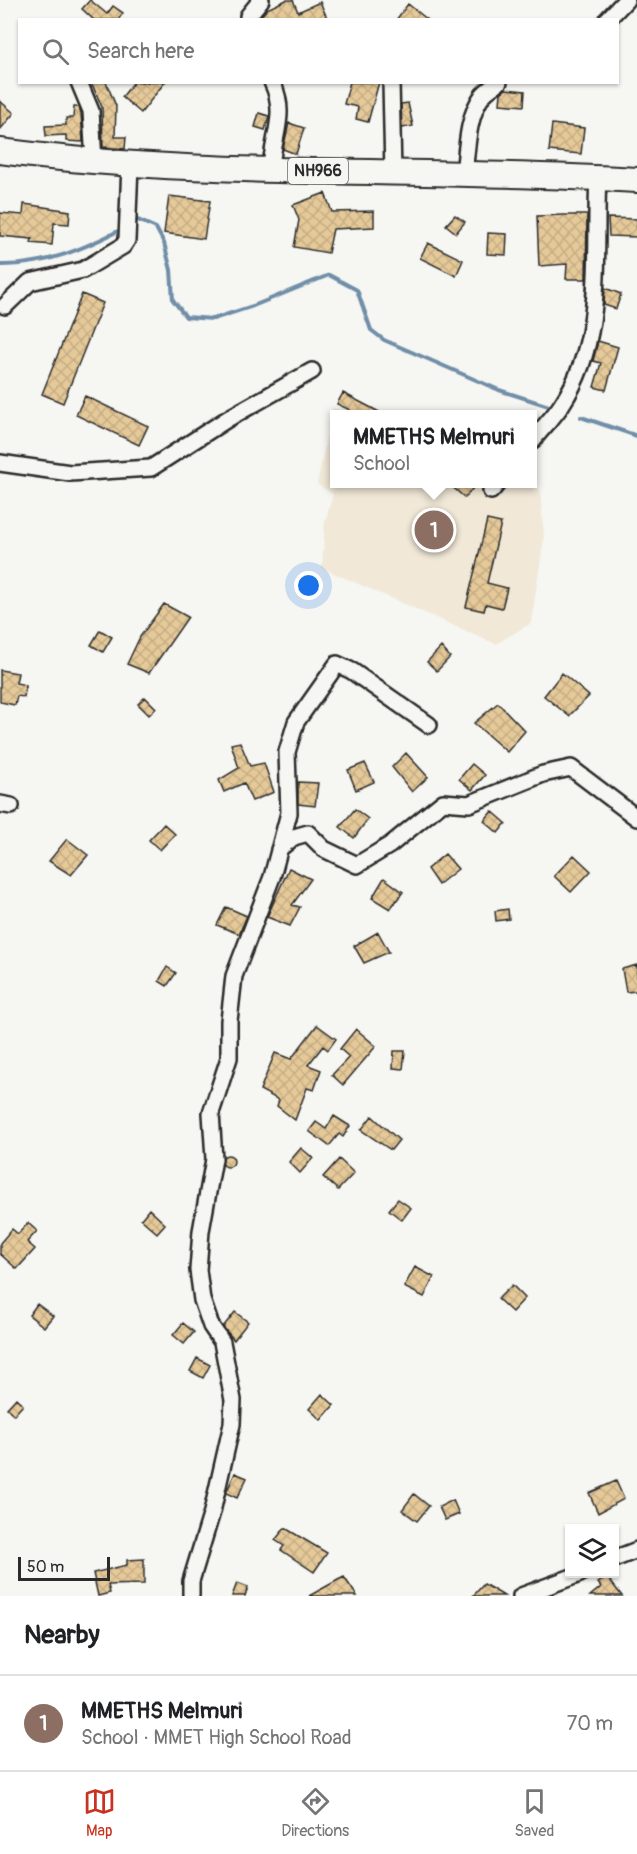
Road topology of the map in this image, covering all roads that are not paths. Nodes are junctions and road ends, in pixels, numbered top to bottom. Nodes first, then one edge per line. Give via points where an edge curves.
1 (245, 0) edge
2 (261, 0) edge
3 (626, 0) edge
4 (248, 18) edge
5 (609, 18) edge
6 (80, 84) edge
7 (273, 84) edge
8 (391, 84) edge
9 (496, 84) edge
10 (0, 151) edge
11 (94, 162) junction
12 (271, 170) junction
13 (130, 172) junction
14 (393, 174) junction
15 (464, 175) junction
16 (598, 177) junction
17 (637, 180) edge
18 (5, 306) dead end
19 (312, 371) dead end
20 (537, 435) edge
21 (0, 463) edge
22 (429, 725) dead end
23 (637, 818) edge
24 (279, 849) junction
25 (637, 1550) edge
26 (619, 1557) edge
27 (569, 1578) edge
28 (191, 1596) edge
29 (521, 1596) edge

1 - 4 street
2 - 4 street
3 - 5 street
6 - 11 street via 91,111
7 - 12 street via 281,110
8 - 14 street
9 - 15 street via 484,94 475,114
10 - 11 highway, NH966
11 - 13 highway, NH966
12 - 13 highway, NH966
12 - 14 highway, NH966
13 - 18 street via 127,240 123,246 83,270 30,282
14 - 15 highway, NH966
15 - 16 highway, NH966
16 - 17 highway, NH966
16 - 20 street via 594,308 585,355 563,404
19 - 21 street via 151,468 70,473
22 - 24 street via 337,664 296,722 287,752 289,813
23 - 24 street via 571,768 543,774 469,804 443,802 390,845 357,865 324,849 308,833 294,837
24 - 28 street via 272,878 234,976 229,1058 211,1113 214,1159 198,1270 202,1300 211,1326 222,1342 233,1400 232,1424 191,1581
25 - 26 street
27 - 29 street

